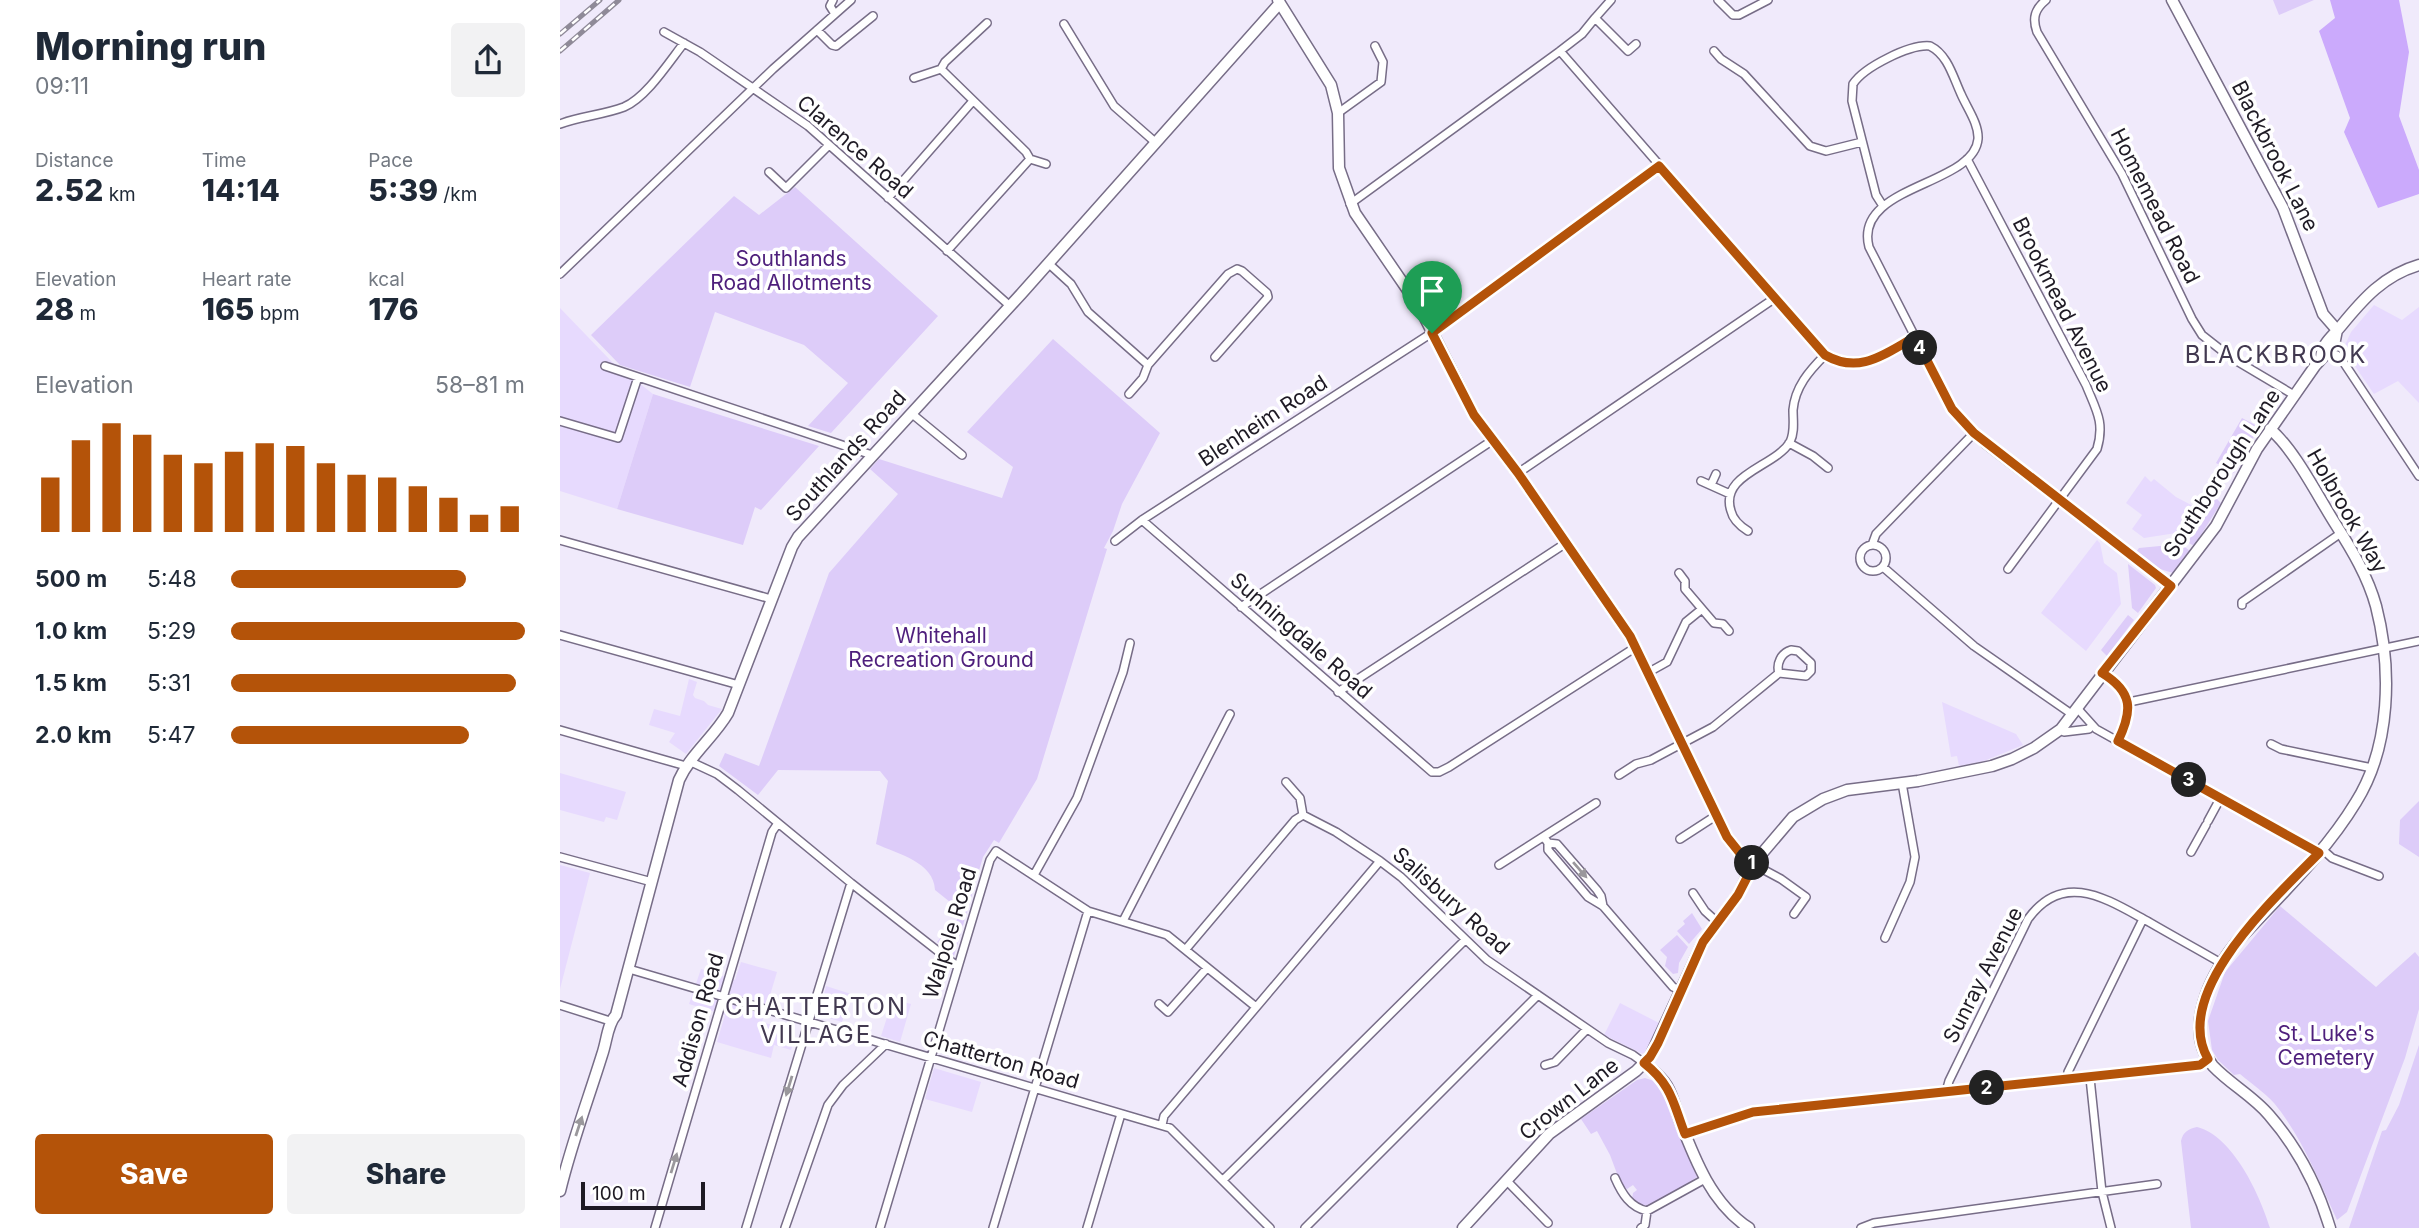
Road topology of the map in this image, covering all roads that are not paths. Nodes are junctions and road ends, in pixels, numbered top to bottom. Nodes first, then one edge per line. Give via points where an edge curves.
1 (833, 0) edge
2 (851, 0) edge
3 (1611, 0) edge
4 (1718, 0) edge
5 (1768, 0) edge
6 (2046, 0) edge
7 (2172, 0) edge
8 (1280, 1) edge
9 (835, 14) junction
10 (873, 16) dead end
11 (1595, 18) junction
12 (987, 23) dead end
13 (1064, 24) dead end
14 (817, 30) junction
15 (664, 32) dead end
16 (684, 43) junction
17 (1636, 44) dead end
18 (1375, 46) dead end
19 (1560, 51) junction
20 (1714, 51) dead end
21 (1721, 59) junction
22 (1713, 67) dead end
23 (941, 69) junction
24 (915, 78) dead end
25 (753, 88) junction
26 (972, 102) junction
27 (1338, 113) junction
28 (560, 124) edge
29 (1155, 142) junction
30 (1862, 142) junction
31 (829, 145) junction
32 (1030, 159) junction
33 (1967, 159) junction
34 (1046, 164) dead end
35 (1659, 166) junction
36 (769, 172) dead end
37 (888, 198) junction
38 (1350, 204) junction
39 (1883, 206) junction
40 (947, 251) junction
41 (1048, 263) junction
42 (2419, 265) edge
43 (560, 274) edge
44 (1775, 298) junction
45 (1010, 306) junction
46 (2337, 330) junction
47 (1432, 333) junction
48 (1915, 337) junction
49 (1825, 355) junction
50 (2329, 355) junction
51 (1215, 357) dead end
52 (1148, 365) junction
53 (605, 366) dead end
54 (638, 377) junction
55 (1129, 394) dead end
56 (2294, 396) junction
57 (911, 413) junction
58 (560, 421) edge
59 (2270, 429) junction
60 (1974, 433) junction
61 (1493, 440) junction
62 (1789, 443) junction
63 (872, 455) junction
64 (961, 455) dead end
65 (1828, 468) dead end
66 (1518, 473) junction
67 (1716, 474) dead end
68 (2419, 476) edge
69 (1701, 481) dead end
70 (1711, 485) junction
71 (1730, 494) junction
72 (2059, 501) junction
73 (1142, 520) junction
74 (1750, 522) dead end
75 (2341, 533) junction
76 (560, 540) edge
77 (1115, 541) dead end
78 (1566, 542) junction
79 (1872, 545) junction
80 (1883, 567) junction
81 (2008, 569) dead end
82 (1679, 573) dead end
83 (2171, 586) junction
84 (771, 599) junction
85 (2242, 605) dead end
86 (1241, 607) junction
87 (1702, 609) junction
88 (1729, 631) dead end
89 (560, 635) edge
90 (2419, 641) edge
91 (1130, 643) dead end
92 (1636, 646) junction
93 (2384, 649) junction
94 (1649, 672) junction
95 (1779, 673) junction
96 (2102, 673) junction
97 (739, 685) junction
98 (1338, 692) junction
99 (2129, 702) junction
100 (2075, 712) junction
101 (1230, 714) dead end
102 (2091, 726) junction
103 (2061, 729) junction
104 (560, 730) edge
105 (1682, 741) junction
106 (2118, 741) junction
107 (2271, 744) dead end
108 (688, 764) junction
109 (2372, 768) junction
110 (1619, 775) dead end
111 (1286, 782) dead end
112 (1902, 783) junction
113 (2221, 797) junction
114 (1596, 803) dead end
115 (1303, 815) junction
116 (1717, 815) junction
117 (778, 823) junction
118 (1681, 839) dead end
119 (1546, 840) junction
120 (2320, 851) junction
121 (2191, 852) dead end
122 (560, 857) edge
123 (1380, 861) junction
124 (1754, 864) junction
125 (1499, 865) dead end
126 (1034, 875) junction
127 (2379, 876) dead end
128 (652, 882) junction
129 (851, 883) junction
130 (1693, 893) dead end
131 (1088, 911) junction
132 (1794, 914) dead end
133 (2143, 919) junction
134 (1123, 921) junction
135 (1717, 922) junction
136 (1885, 938) dead end
137 (1465, 940) junction
138 (1186, 949) junction
139 (2221, 963) junction
140 (957, 967) junction
141 (1207, 968) junction
142 (629, 969) junction
143 (1680, 990) junction
144 (1538, 995) junction
145 (723, 996) junction
146 (560, 1004) edge
147 (1159, 1004) dead end
148 (1256, 1007) junction
149 (610, 1021) junction
150 (808, 1021) junction
151 (1587, 1029) junction
152 (886, 1044) junction
153 (930, 1058) junction
154 (2208, 1059) junction
155 (1644, 1063) junction
156 (1545, 1065) dead end
157 (2090, 1078) junction
158 (2067, 1080) junction
159 (1035, 1088) junction
160 (1946, 1092) junction
161 (1121, 1114) junction
162 (1161, 1125) junction
163 (1685, 1134) junction
164 (1615, 1178) dead end
165 (1705, 1179) junction
166 (1223, 1180) junction
167 (1506, 1180) junction
168 (2157, 1184) dead end
169 (560, 1191) edge
170 (2102, 1192) junction
171 (1647, 1211) junction
172 (1548, 1223) dead end
173 (654, 1228) edge
174 (746, 1228) edge
175 (785, 1228) edge
176 (880, 1228) edge
177 (993, 1228) edge
178 (1087, 1228) edge
179 (1270, 1228) edge
180 (1305, 1228) edge
181 (1463, 1228) edge
182 (1641, 1228) edge
183 (1749, 1228) edge
184 (1861, 1228) edge
185 (2111, 1228) edge
186 (2330, 1228) edge

1 - 9 street via 830,6
2 - 9 street
3 - 11 street
4 - 5 street via 1733,15
6 - 56 street, Homemead Road via 2036,10 2038,32 2122,174 2197,327 2210,343
7 - 46 street, Blackbrook Lane via 2283,208 2323,314
8 - 27 street via 1325,72
8 - 29 street, Southlands Road
9 - 14 street
10 - 14 street via 836,46
11 - 17 street via 1628,51
11 - 19 street
12 - 23 street
13 - 29 street via 1114,106
14 - 25 street
15 - 16 street, Clarence Road
16 - 25 street, Clarence Road
16 - 28 street via 627,106
18 - 27 street via 1383,62 1381,82
19 - 35 street
19 - 38 street
20 - 21 street
21 - 22 street
21 - 30 street via 1744,74 1810,146 1826,151
23 - 24 street
23 - 26 street
25 - 31 street, Clarence Road
25 - 43 street
26 - 32 street
26 - 37 street
27 - 38 street via 1339,168
29 - 41 street, Southlands Road
30 - 33 street via 1852,101 1856,79 1912,47 1930,46 1944,58 1976,127 1978,142
30 - 39 street
31 - 36 street via 786,188
31 - 37 street, Clarence Road
32 - 34 street
32 - 40 street
33 - 39 street
33 - 72 street, Brookmead Avenue via 2101,422 2097,449
35 - 44 street
35 - 47 street, Blenheim Road
37 - 40 street, Clarence Road
38 - 47 street
39 - 48 street via 1871,219 1868,241
40 - 45 street, Clarence Road
41 - 45 street, Southlands Road
41 - 52 street via 1071,284 1088,312
42 - 46 street, Southborough Lane via 2380,284
44 - 49 street
44 - 66 street
45 - 57 street, Southlands Road
46 - 50 street
46 - 50 street, Southborough Lane via 2321,349
47 - 61 street via 1466,401
47 - 73 street, Blenheim Road
48 - 49 street via 1864,364 1847,365
48 - 60 street via 1952,409
49 - 62 street via 1794,398
50 - 56 street, Southborough Lane
50 - 68 street
51 - 52 street via 1268,297 1237,269
52 - 55 street
53 - 54 street
54 - 58 street via 618,438
54 - 63 street
56 - 59 street, Southborough Lane
57 - 63 street, Southlands Road
57 - 64 street
59 - 75 street, Holbrook Way
59 - 83 street, Southborough Lane via 2216,526
60 - 72 street
60 - 79 street via 1876,534
61 - 66 street
61 - 86 street
62 - 65 street
62 - 71 street via 1744,476
63 - 84 street, Southlands Road via 798,537
66 - 78 street
67 - 70 street
69 - 70 street
70 - 71 street
71 - 74 street via 1732,515 1746,530
72 - 81 street, Brookmead Avenue
72 - 83 street
73 - 77 street, Blenheim Road
73 - 86 street, Sunningdale Road
75 - 85 street
75 - 93 street, Holbrook Way via 2370,590
76 - 84 street
78 - 92 street
78 - 98 street
79 - 80 street via 1885,553
79 - 80 street via 1861,552 1862,566 1874,571
80 - 100 street via 1974,646
82 - 87 street via 1685,589
83 - 96 street, Southborough Lane
84 - 97 street, Southlands Road
86 - 98 street, Sunningdale Road
87 - 88 street
87 - 94 street via 1686,622 1667,662
89 - 97 street
90 - 93 street
91 - 126 street via 1077,798
92 - 94 street
92 - 98 street, Sunningdale Road via 1439,772 1428,770
93 - 99 street
93 - 109 street, Holbrook Way via 2384,716
94 - 105 street
95 - 95 street via 1782,656 1791,650 1812,666 1803,677
95 - 105 street via 1713,727
96 - 99 street
96 - 100 street, Southborough Lane
97 - 108 street, Southlands Road via 722,724
99 - 106 street
100 - 102 street
100 - 103 street, Southborough Lane
101 - 134 street
102 - 103 street
102 - 106 street
103 - 112 street, Southborough Lane via 2012,759
104 - 108 street
105 - 110 street
105 - 116 street
106 - 113 street
107 - 109 street
108 - 117 street via 718,774
108 - 128 street, Southlands Road via 679,780
109 - 120 street, Holbrook Way via 2357,801
111 - 115 street via 1300,798
112 - 124 street, Southborough Lane via 1847,790 1812,804 1785,825
112 - 136 street via 1915,857 1910,883
113 - 120 street
113 - 121 street
114 - 119 street
115 - 123 street, Salisbury Road
115 - 138 street
116 - 118 street
116 - 124 street via 1733,845
117 - 129 street
117 - 145 street, Addison Road
119 - 125 street
119 - 143 street via 1557,844 1597,890 1603,906 1672,987
120 - 127 street
120 - 139 street, Holbrook Way
122 - 128 street
123 - 137 street, Salisbury Road
123 - 148 street
124 - 132 street via 1806,897
124 - 135 street, Southborough Lane
126 - 131 street
126 - 140 street, Walpole Road via 996,851
128 - 142 street, Southlands Road
129 - 140 street
129 - 150 street
130 - 135 street
131 - 134 street
131 - 159 street
133 - 139 street, Sunray Avenue
133 - 158 street
133 - 160 street, Sunray Avenue via 2087,892 2063,894 2037,908
134 - 138 street via 1163,932
135 - 143 street, Southborough Lane
137 - 144 street, Salisbury Road
137 - 166 street
138 - 141 street
139 - 154 street, Holbrook Way via 2200,1024
140 - 153 street, Walpole Road
141 - 147 street via 1168,1012
141 - 148 street
142 - 145 street, Chatterton Road
142 - 149 street, Southlands Road via 616,1015
143 - 155 street, Southborough Lane via 1658,1043
144 - 151 street, Salisbury Road
144 - 180 street
145 - 150 street, Chatterton Road
173 -> 145 street, Addison Road
146 - 149 street
148 - 162 street
169 -> 149 street, Southlands Road
150 - 152 street, Chatterton Road
150 -> 174 street
151 - 155 street, Salisbury Road
151 - 156 street via 1555,1062
152 - 153 street, Chatterton Road
152 - 175 street via 828,1105
153 - 159 street, Chatterton Road
153 - 176 street, Walpole Road
154 - 157 street via 2193,1067
154 - 186 street via 2261,1106 2289,1141
155 - 163 street via 1668,1087
155 - 167 street, Crown Lane via 1559,1126
157 - 158 street
157 - 170 street
158 - 160 street
159 - 161 street, Chatterton Road
159 - 177 street
160 - 163 street via 1753,1112
161 - 162 street, Chatterton Road
161 - 178 street
162 - 166 street via 1177,1133
163 - 165 street
164 - 171 street via 1632,1205
165 - 171 street
165 - 183 street
166 - 179 street
167 - 172 street
167 - 181 street, Crown Lane
168 - 170 street
170 - 184 street
170 - 185 street
171 - 182 street

